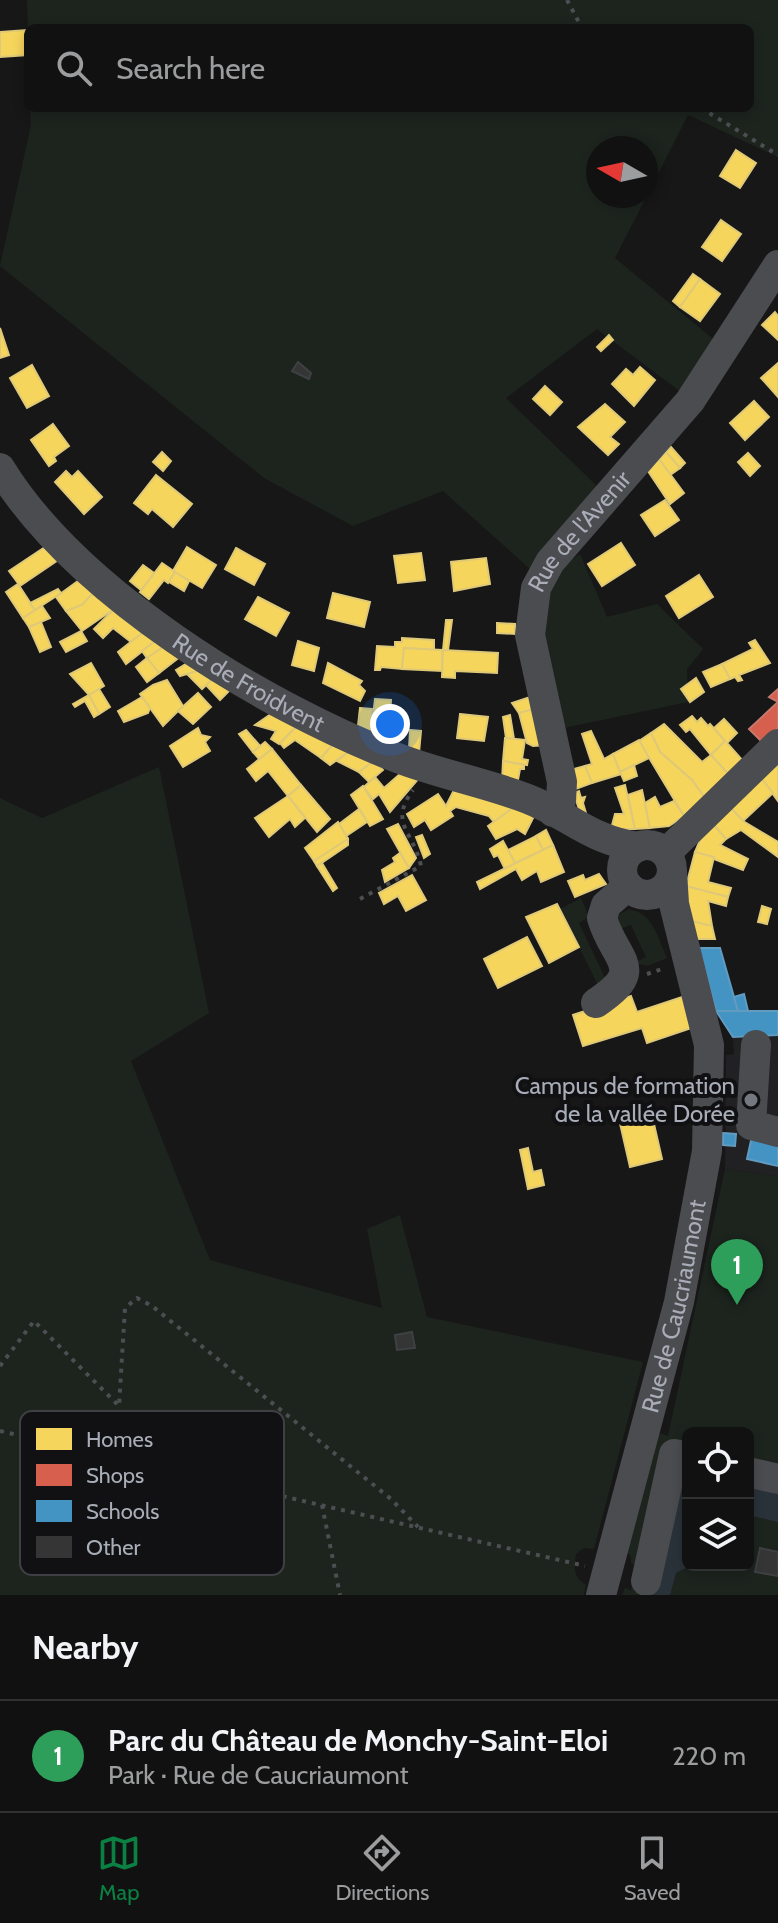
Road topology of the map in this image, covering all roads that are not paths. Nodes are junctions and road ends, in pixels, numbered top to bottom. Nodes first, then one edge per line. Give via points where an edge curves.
1 (778, 265) edge
2 (0, 468) edge
3 (778, 744) edge
4 (553, 812) junction
5 (579, 829) junction
6 (658, 857) junction
7 (631, 886) junction
8 (596, 1003) dead end
9 (704, 1014) junction
10 (709, 1045) junction
11 (767, 1045) edge
12 (778, 1132) edge
13 (682, 1456) edge
14 (754, 1473) edge
15 (778, 1479) edge
16 (646, 1581) dead end
17 (604, 1583) edge

1 - 4 street, Rue de l'Avenir via 690,401 560,548 540,578 530,635 562,782 561,801
2 - 4 street, Rue de Froidvent via 36,519 75,559 183,643 272,698 382,752 520,796
3 - 6 street
4 - 5 street
5 - 6 street
5 - 7 street
6 - 7 street via 625,858
6 - 7 street via 663,888
6 - 9 street
7 - 8 street via 606,905 602,918 625,976
7 - 9 street via 657,913
9 - 10 street, Rue de Caucriaumont
10 - 11 street
10 - 17 street, Rue de Caucriaumont via 707,1151 693,1241
11 - 12 street via 751,1125
13 - 16 street via 674,1454
14 - 15 street

